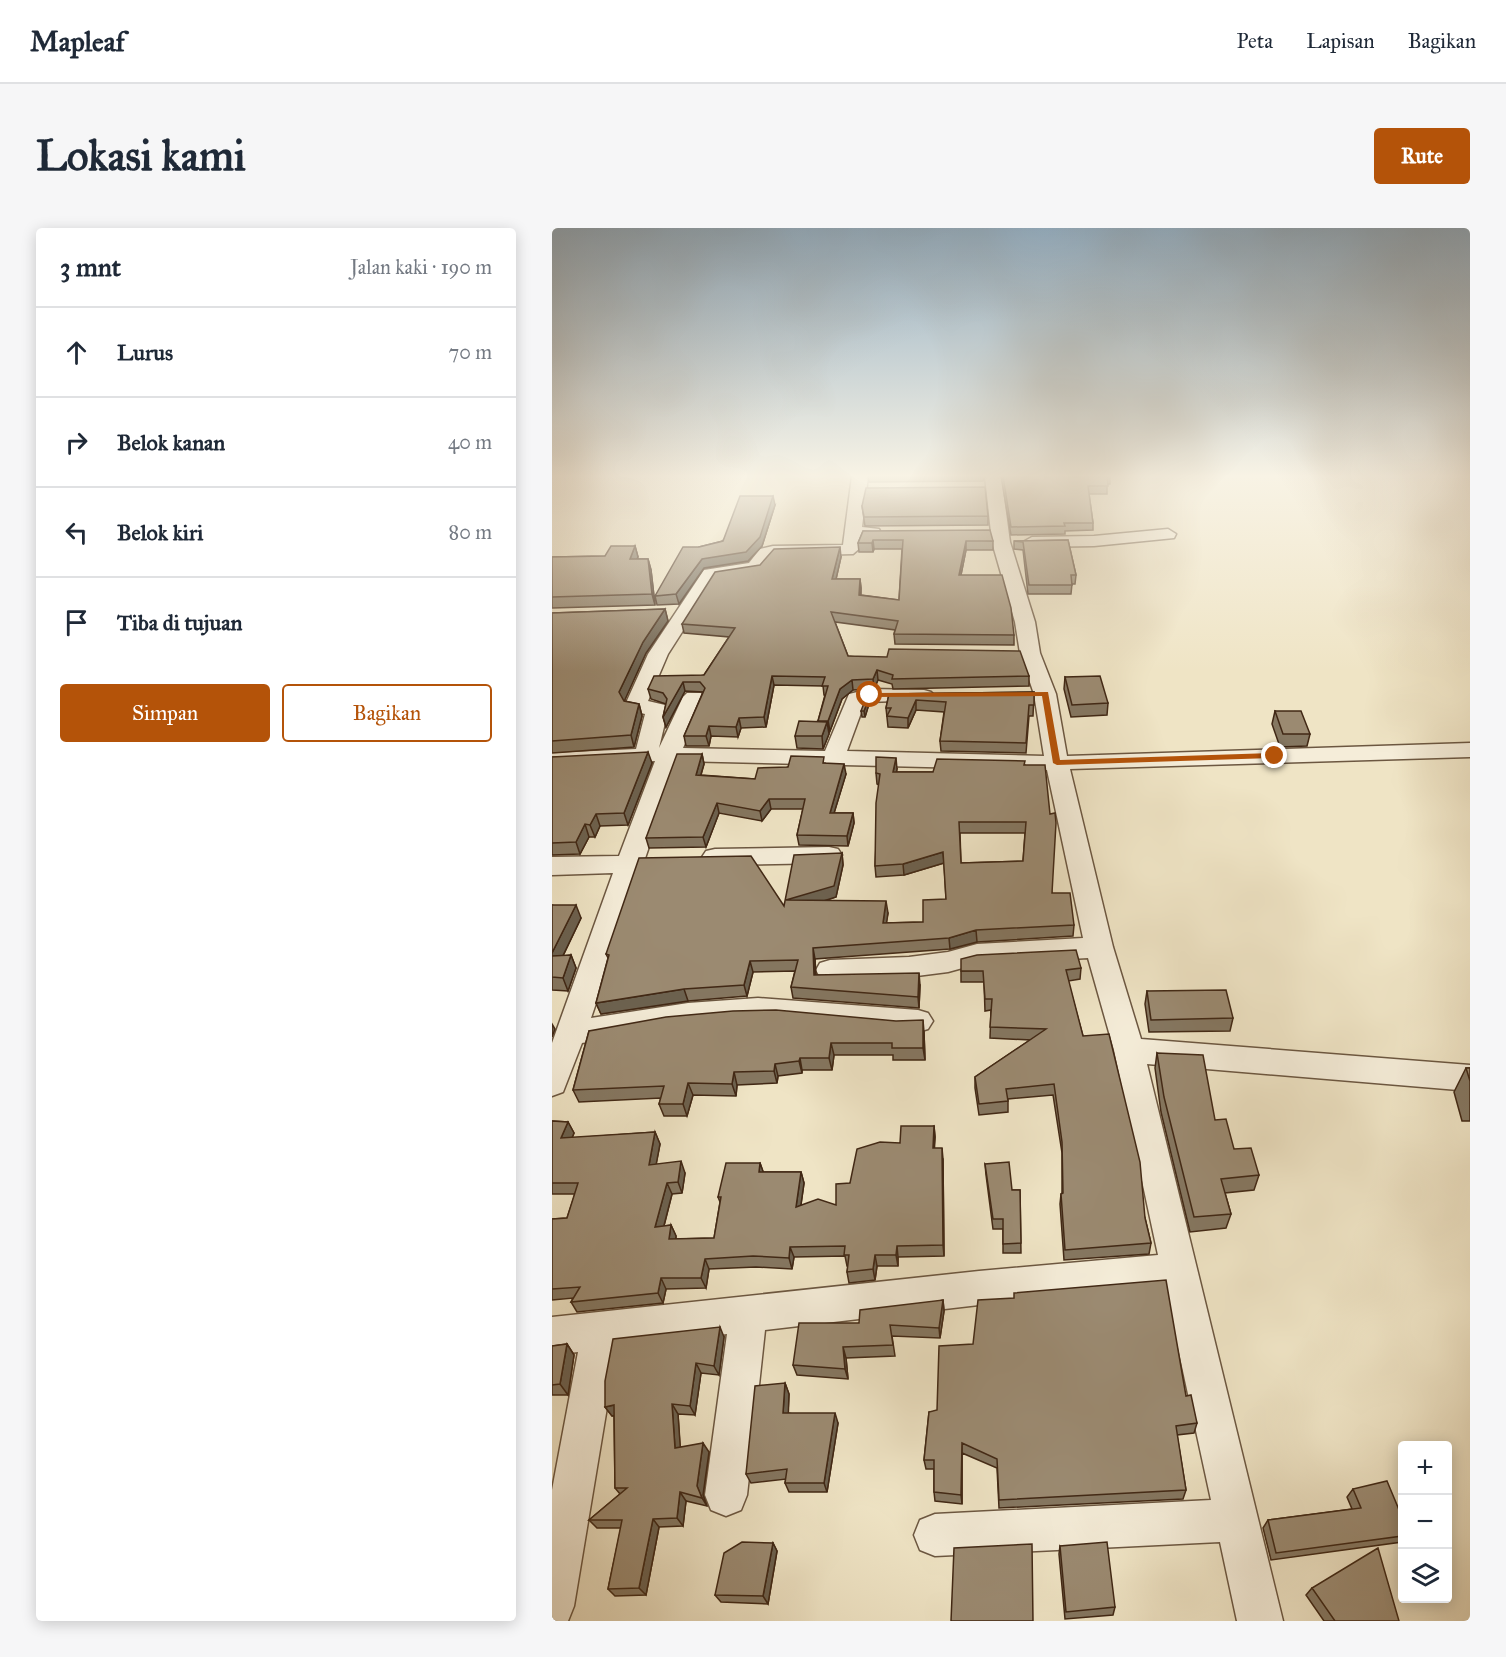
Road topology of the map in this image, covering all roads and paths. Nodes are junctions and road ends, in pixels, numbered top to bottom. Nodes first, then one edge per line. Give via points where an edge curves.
1 (852, 541) edge
2 (995, 541) edge
3 (686, 611) junction
4 (664, 612) edge
5 (946, 696) edge
6 (694, 697) dead end
7 (1470, 750) edge
8 (657, 755) junction
9 (833, 759) junction
10 (552, 760) edge
11 (1057, 763) junction
12 (842, 855) edge
13 (691, 858) edge
14 (640, 860) junction
15 (552, 866) edge
16 (1099, 947) junction
17 (830, 970) dead end
18 (918, 1021) edge
19 (572, 1032) junction
20 (1129, 1050) junction
21 (1470, 1078) edge
22 (552, 1083) edge
23 (1180, 1270) junction
24 (748, 1315) junction
25 (601, 1332) junction
26 (552, 1336) edge
27 (726, 1495) dead end
28 (1237, 1520) junction
29 (935, 1535) dead end
30 (552, 1606) edge
31 (1260, 1621) edge

1 - 3 street via 849,550 773,551 766,553 755,567 712,573
2 - 11 street via 1025,622 1018,653
3 - 4 street
3 - 8 street via 658,654 636,705 657,712
5 - 9 street via 856,698
6 - 8 street
7 - 11 street
8 - 9 street
8 - 10 street
8 - 14 street
9 - 11 street
11 - 16 street
12 - 13 street
14 - 15 street
14 - 19 street
16 - 17 street via 977,954 909,967
16 - 20 street
18 - 19 street via 737,1010
19 - 22 street
20 - 21 street
20 - 23 street
23 - 24 street
23 - 28 street
24 - 25 street
24 - 27 street
25 - 26 street
25 - 30 street
28 - 29 street
28 - 31 street

